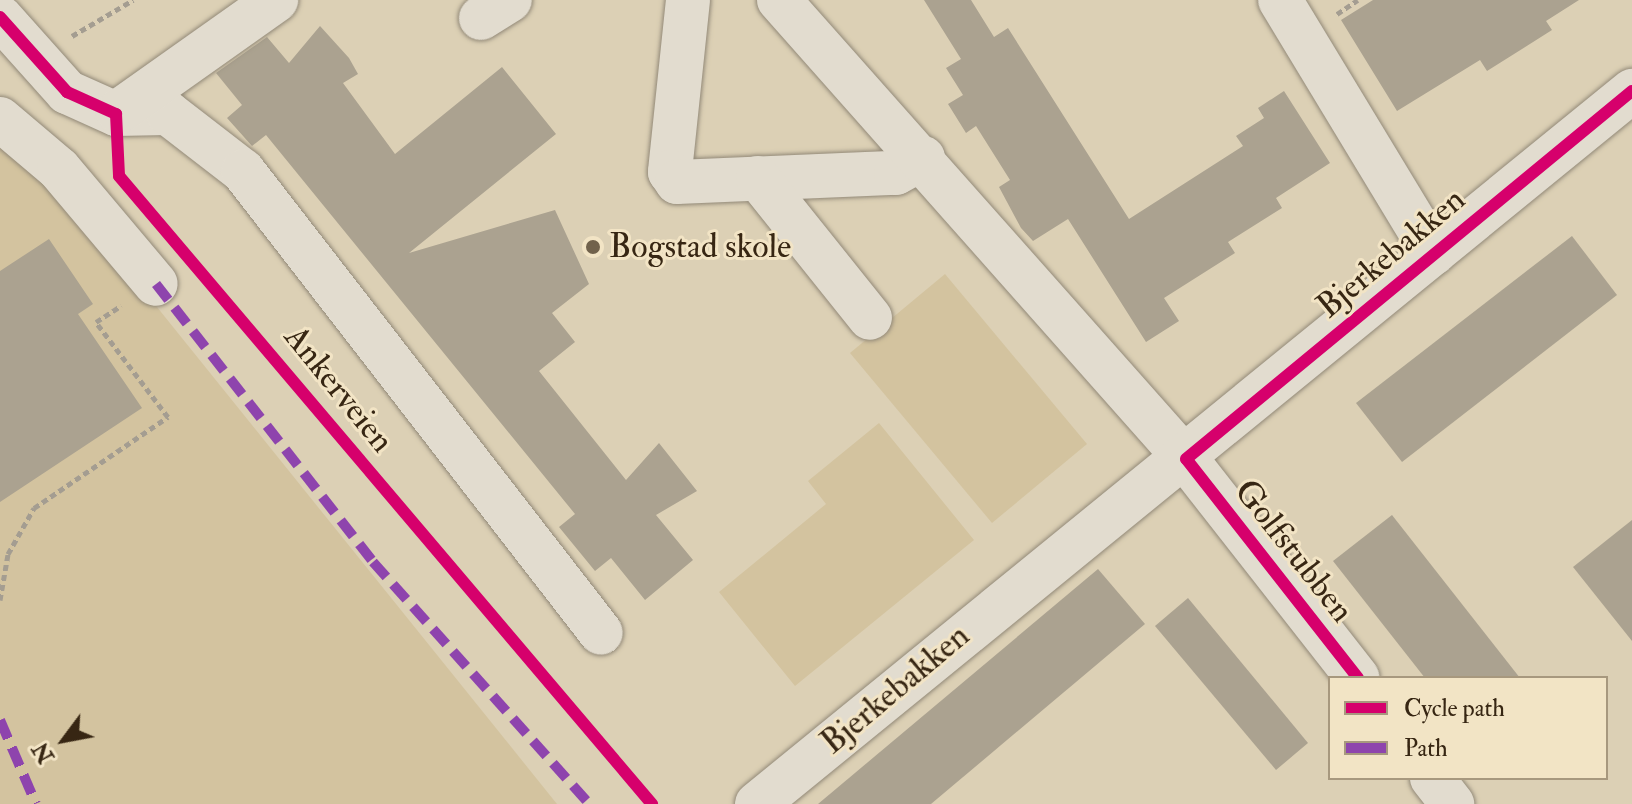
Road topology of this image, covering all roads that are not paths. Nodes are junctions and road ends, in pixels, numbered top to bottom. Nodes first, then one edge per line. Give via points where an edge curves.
1 (276, 0) edge
2 (688, 0) edge
3 (779, 0) edge
4 (1280, 0) edge
5 (0, 17) edge
6 (33, 59) junction
7 (1632, 91) edge
8 (0, 100) edge
9 (116, 114) junction
10 (0, 119) edge
11 (923, 158) junction
12 (758, 178) junction
13 (1433, 253) junction
14 (156, 284) road end
15 (870, 318) dead end
16 (1186, 459) junction
17 (601, 633) dead end
18 (1356, 676) edge
19 (1434, 780) edge
20 (757, 804) edge
21 (1452, 804) edge

1 - 9 street
2 - 12 street via 670,172 677,182
3 - 11 street
4 - 13 street, Bjerkebakken
5 - 6 street
6 - 8 street
6 - 9 street via 67,92
7 - 13 street, Bjerkebakken
9 - 17 street via 168,113 243,171
10 - 14 street via 59,169
11 - 12 street via 896,173
11 - 16 street
12 - 15 street
13 - 16 street, Bjerkebakken
16 - 18 street, Golfstubben
16 - 20 street, Bjerkebakken via 1006,596
19 - 21 street

